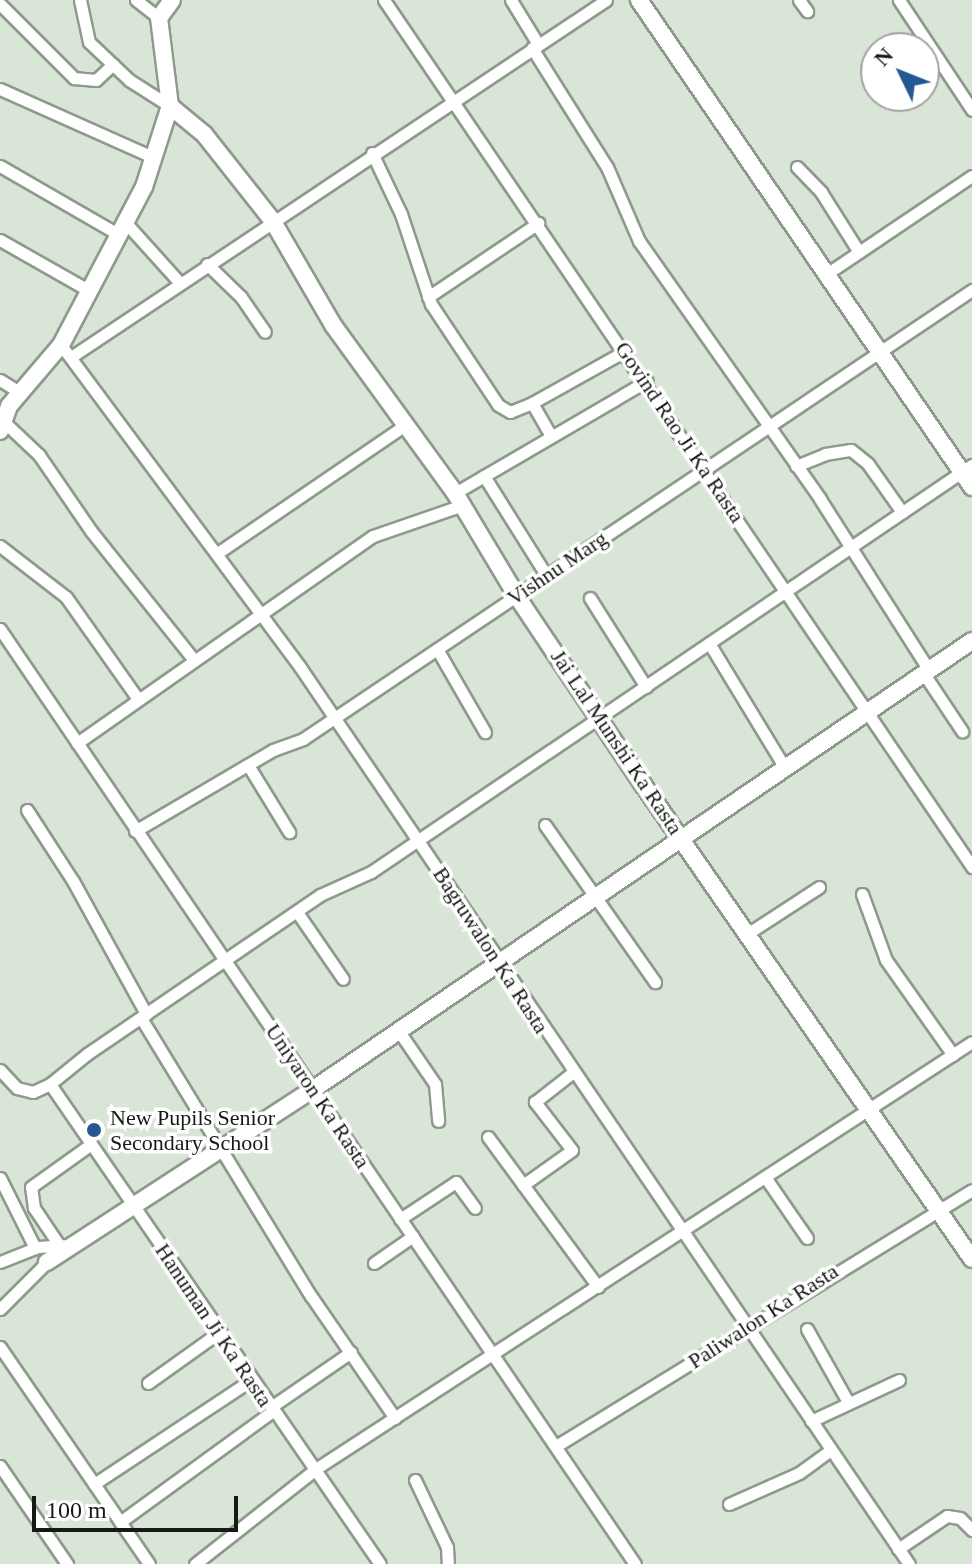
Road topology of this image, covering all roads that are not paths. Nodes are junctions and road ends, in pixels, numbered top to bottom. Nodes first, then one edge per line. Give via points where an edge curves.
1 (80, 0) edge
2 (136, 0) edge
3 (172, 0) edge
4 (384, 0) edge
5 (511, 0) edge
6 (606, 0) edge
7 (639, 0) edge
8 (799, 0) edge
9 (899, 0) edge
10 (0, 4) edge
11 (807, 11) dead end
12 (159, 18) junction
13 (535, 46) junction
14 (113, 64) junction
15 (0, 89) edge
16 (453, 99) junction
17 (170, 106) junction
18 (971, 106) edge
19 (372, 153) junction
20 (153, 157) junction
21 (0, 166) edge
22 (797, 167) dead end
23 (972, 176) edge
24 (272, 220) junction
25 (538, 223) junction
26 (121, 228) junction
27 (0, 240) edge
28 (859, 252) junction
29 (207, 264) junction
30 (825, 275) junction
31 (180, 283) junction
32 (88, 290) junction
33 (972, 290) edge
34 (428, 297) junction
35 (265, 332) dead end
36 (66, 351) junction
37 (625, 351) junction
38 (877, 354) junction
39 (0, 380) edge
40 (647, 381) junction
41 (19, 392) junction
42 (532, 403) junction
43 (2, 426) edge
44 (404, 426) junction
45 (767, 426) junction
46 (551, 436) junction
47 (796, 466) junction
48 (705, 469) junction
49 (967, 469) edge
50 (484, 476) junction
51 (972, 487) edge
52 (459, 499) junction
53 (902, 512) junction
54 (0, 546) edge
55 (849, 547) junction
56 (219, 552) junction
57 (546, 575) junction
58 (787, 590) junction
59 (516, 595) junction
60 (590, 598) dead end
61 (263, 614) junction
62 (0, 629) edge
63 (972, 641) edge
64 (709, 643) junction
65 (437, 649) junction
66 (194, 660) junction
67 (926, 672) junction
68 (646, 687) junction
69 (138, 699) junction
70 (868, 712) junction
71 (599, 718) junction
72 (334, 719) junction
73 (962, 731) dead end
74 (485, 732) dead end
75 (77, 743) junction
76 (248, 765) junction
77 (785, 768) junction
78 (27, 810) dead end
79 (545, 825) dead end
80 (135, 831) junction
81 (289, 832) dead end
82 (682, 837) junction
83 (419, 841) junction
84 (972, 867) edge
85 (819, 887) dead end
86 (862, 894) dead end
87 (593, 897) junction
88 (297, 912) junction
89 (747, 934) junction
90 (499, 960) junction
91 (229, 962) junction
92 (343, 979) dead end
93 (655, 982) dead end
94 (143, 1016) junction
95 (398, 1030) junction
96 (972, 1042) edge
97 (953, 1055) junction
98 (0, 1070) edge
99 (572, 1073) junction
100 (50, 1084) junction
101 (312, 1090) junction
102 (865, 1109) junction
103 (438, 1121) dead end
104 (488, 1137) dead end
105 (91, 1144) junction
106 (222, 1147) junction
107 (765, 1177) junction
108 (0, 1178) edge
109 (523, 1185) junction
110 (972, 1190) edge
111 (134, 1205) junction
112 (475, 1208) dead end
113 (938, 1209) junction
114 (400, 1219) junction
115 (685, 1231) junction
116 (413, 1236) junction
117 (807, 1238) dead end
118 (66, 1245) junction
119 (35, 1248) junction
120 (972, 1259) edge
121 (0, 1262) edge
122 (47, 1262) joint
123 (374, 1263) dead end
124 (598, 1287) junction
125 (0, 1309) edge
126 (748, 1327) junction
127 (807, 1329) dead end
128 (218, 1333) junction
129 (0, 1347) edge
130 (351, 1352) junction
131 (494, 1355) junction
132 (251, 1380) junction
133 (899, 1380) dead end
134 (148, 1383) dead end
135 (848, 1402) junction
136 (272, 1409) junction
137 (395, 1418) junction
138 (811, 1421) junction
139 (556, 1446) junction
140 (831, 1450) junction
141 (0, 1466) edge
142 (317, 1468) junction
143 (415, 1480) dead end
144 (94, 1484) junction
145 (729, 1504) dead end
146 (972, 1509) edge
147 (960, 1518) junction
148 (120, 1522) junction
149 (972, 1530) edge
150 (898, 1549) junction
151 (631, 1563) edge
152 (66, 1564) edge
153 (149, 1564) edge
154 (195, 1564) edge
155 (380, 1564) edge
156 (448, 1564) edge
157 (909, 1564) edge

1 - 14 street via 89,42
2 - 12 street
3 - 12 street
4 - 16 street, Govind Rao Ji Ka Rasta
5 - 13 street
6 - 13 street
7 - 30 street
8 - 11 street
9 - 18 street
10 - 14 street via 74,78 96,80
12 - 17 street
13 - 16 street
13 - 45 street via 601,156 639,241
14 - 17 street
15 - 20 street
16 - 19 street
16 - 25 street, Govind Rao Ji Ka Rasta via 490,161
17 - 20 street
17 - 24 street, Jai Lal Munshi Ka Rasta via 204,134
19 - 24 street
19 - 34 street via 401,214
20 - 26 street
21 - 26 street
22 - 28 street via 821,192
23 - 28 street
24 - 29 street
24 - 44 street, Jai Lal Munshi Ka Rasta via 333,325
25 - 34 street
25 - 37 street, Govind Rao Ji Ka Rasta
26 - 31 street
26 - 32 street
27 - 32 street
28 - 30 street
29 - 31 street
29 - 35 street via 241,297
30 - 38 street
31 - 36 street
32 - 36 street
33 - 38 street, Vishnu Marg
34 - 42 street via 498,405 510,412
36 - 41 street
36 - 56 street, Bagruwalon Ka Rasta
37 - 40 street, Govind Rao Ji Ka Rasta
37 - 42 street
38 - 45 street, Vishnu Marg
38 - 49 street
39 - 41 street
40 - 46 street
40 - 48 street, Govind Rao Ji Ka Rasta
41 - 43 street
42 - 46 street
43 - 66 street via 39,455 91,531
44 - 52 street, Jai Lal Munshi Ka Rasta
44 - 56 street
45 - 47 street
45 - 48 street, Vishnu Marg
46 - 50 street
47 - 53 street via 851,450 868,464
47 - 55 street
48 - 57 street, Vishnu Marg
48 - 58 street, Govind Rao Ji Ka Rasta
49 - 51 street
49 - 53 street
50 - 52 street
50 - 57 street
52 - 59 street, Jai Lal Munshi Ka Rasta
52 - 61 street via 373,536
53 - 55 street
54 - 69 street via 66,597
55 - 58 street
55 - 67 street
56 - 61 street, Bagruwalon Ka Rasta
57 - 59 street, Vishnu Marg
58 - 64 street
58 - 70 street, Govind Rao Ji Ka Rasta
59 - 65 street, Vishnu Marg
59 - 71 street, Jai Lal Munshi Ka Rasta
60 - 68 street
61 - 66 street
61 - 72 street, Bagruwalon Ka Rasta
62 - 75 street, Uniyaron Ka Rasta
63 - 67 street
64 - 68 street
64 - 77 street
65 - 72 street, Vishnu Marg
65 - 74 street
66 - 69 street
67 - 70 street
67 - 73 street
68 - 71 street
69 - 75 street
70 - 77 street
70 - 84 street, Govind Rao Ji Ka Rasta
71 - 82 street, Jai Lal Munshi Ka Rasta
71 - 83 street
72 - 76 street, Vishnu Marg
72 - 83 street, Bagruwalon Ka Rasta
75 - 80 street, Uniyaron Ka Rasta
76 - 80 street, Vishnu Marg
76 - 81 street
77 - 82 street
78 - 94 street via 73,881
79 - 87 street
80 - 91 street, Uniyaron Ka Rasta
82 - 87 street
82 - 89 street, Jai Lal Munshi Ka Rasta
83 - 88 street
83 - 90 street, Bagruwalon Ka Rasta
85 - 89 street
86 - 97 street via 886,960
87 - 90 street
87 - 93 street
88 - 91 street
88 - 92 street
89 - 102 street, Jai Lal Munshi Ka Rasta
90 - 95 street
90 - 99 street, Bagruwalon Ka Rasta
91 - 94 street
91 - 101 street, Uniyaron Ka Rasta
94 - 100 street
94 - 106 street
95 - 101 street
95 - 103 street via 435,1084
96 - 97 street
97 - 102 street
98 - 100 street via 17,1088 33,1092
99 - 109 street via 535,1102 572,1150
99 - 115 street, Bagruwalon Ka Rasta
100 - 105 street, Hanuman Ji Ka Rasta
101 - 106 street
101 - 114 street, Uniyaron Ka Rasta
102 - 107 street
102 - 113 street, Jai Lal Munshi Ka Rasta
104 - 109 street
105 - 111 street, Hanuman Ji Ka Rasta
105 - 118 street via 31,1187 34,1208
106 - 111 street
106 - 130 street via 304,1287
107 - 115 street
107 - 117 street
108 - 119 street
109 - 124 street
110 - 113 street, Paliwalon Ka Rasta
111 - 118 street
111 - 128 street, Hanuman Ji Ka Rasta
112 - 114 street via 456,1182
113 - 120 street, Jai Lal Munshi Ka Rasta
113 - 126 street, Paliwalon Ka Rasta
114 - 116 street, Uniyaron Ka Rasta
115 - 124 street
115 - 126 street, Bagruwalon Ka Rasta
116 - 123 street
116 - 131 street, Uniyaron Ka Rasta
118 - 119 street
118 - 122 street
119 - 121 street
122 - 125 street
124 - 131 street
126 - 138 street, Bagruwalon Ka Rasta
126 - 139 street, Paliwalon Ka Rasta
127 - 135 street
128 - 132 street, Hanuman Ji Ka Rasta
128 - 134 street
129 - 144 street
130 - 136 street
130 - 137 street
131 - 137 street
131 - 139 street, Uniyaron Ka Rasta
132 - 136 street, Hanuman Ji Ka Rasta
132 - 144 street
133 - 135 street
135 - 138 street
136 - 142 street, Hanuman Ji Ka Rasta
136 - 148 street
137 - 142 street
138 - 140 street, Bagruwalon Ka Rasta
139 - 151 street, Uniyaron Ka Rasta
140 - 145 street via 799,1473
140 - 150 street, Bagruwalon Ka Rasta
141 - 152 street
142 - 154 street
142 - 155 street, Hanuman Ji Ka Rasta
143 - 156 street via 447,1547
144 - 148 street
146 - 147 street
147 - 149 street
147 - 150 street via 947,1516
148 - 153 street
150 - 157 street, Bagruwalon Ka Rasta

